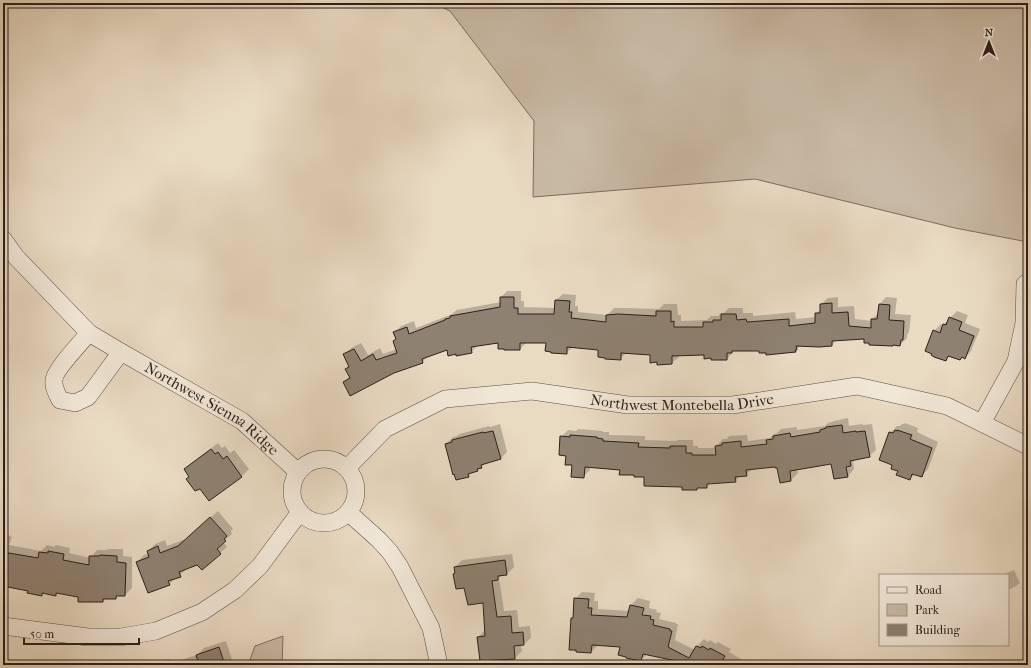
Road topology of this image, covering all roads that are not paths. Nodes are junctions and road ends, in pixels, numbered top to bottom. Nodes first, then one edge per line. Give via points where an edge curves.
1 (3, 239) edge
2 (1025, 284) dead end
3 (89, 333) junction
4 (121, 352) junction
5 (982, 423) junction
6 (1028, 446) edge
7 (347, 468) junction
8 (298, 472) junction
9 (300, 512) junction
10 (349, 513) junction
11 (3, 626) edge
12 (439, 665) edge

1 - 3 street, Northwest Sienna Ridge via 16,257
2 - 5 street via 1024,323 1016,361
3 - 4 street, Northwest Sienna Ridge
3 - 4 street via 53,379 60,400 75,403 88,397
4 - 8 street, Northwest Sienna Ridge via 242,421
5 - 6 street, Northwest Montebella Drive
5 - 7 street, Northwest Montebella Drive via 947,406 857,386 733,405 628,405 532,391 445,399 385,429
7 - 8 street via 338,462 316,459
7 - 10 street via 357,486
8 - 9 street via 292,492 294,503
9 - 10 street via 308,519 328,523
9 - 11 street via 260,566 235,590 202,612 156,630 121,637 88,637
10 - 12 street via 379,540 400,567 431,628

